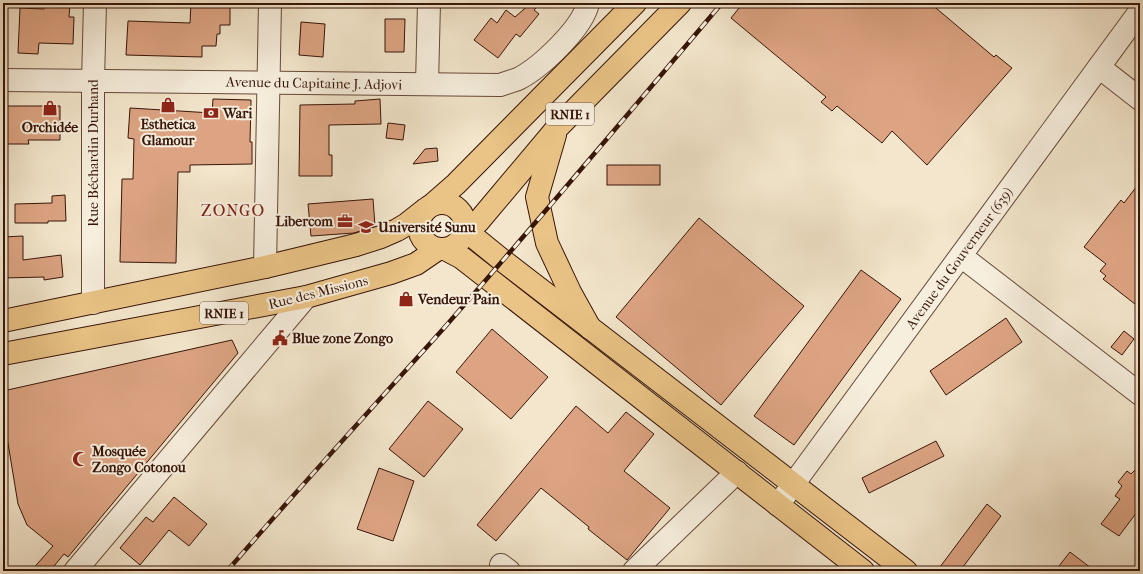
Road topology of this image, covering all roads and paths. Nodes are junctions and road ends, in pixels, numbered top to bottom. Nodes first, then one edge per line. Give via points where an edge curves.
1 (95, 3) edge
2 (270, 3) edge
3 (429, 3) edge
4 (588, 3) edge
5 (635, 3) edge
6 (680, 3) edge
7 (1140, 11) edge
8 (1099, 68) junction
9 (3, 80) edge
10 (93, 81) junction
11 (269, 82) junction
12 (427, 84) junction
13 (1140, 98) edge
14 (557, 128) junction
15 (429, 207) junction
16 (465, 228) junction
17 (442, 249) junction
18 (961, 256) junction
19 (265, 267) junction
20 (306, 298) junction
21 (93, 303) junction
22 (3, 321) edge
23 (590, 328) junction
24 (3, 354) edge
25 (1140, 394) edge
26 (737, 472) junction
27 (794, 485) junction
28 (778, 505) junction
29 (75, 571) edge
30 (634, 571) edge
31 (863, 571) edge
32 (906, 571) edge

1 - 10 street, Rue Béchardin Durhand
2 - 11 street
3 - 12 street
4 - 12 street, Avenue du Capitaine J. Adjovi via 573,31 536,68 518,79 500,85
5 - 15 main road, RNIE 1 via 456,184
6 - 14 main road, RNIE 1
7 - 8 street, Avenue du Gouverneur (639)
8 - 13 street
8 - 18 street, Avenue du Gouverneur (639)
9 - 10 street, Avenue du Capitaine J. Adjovi
10 - 11 street, Avenue du Capitaine J. Adjovi
10 - 21 street, Rue Béchardin Durhand
11 - 12 street, Avenue du Capitaine J. Adjovi
11 - 19 street
14 - 16 main road, RNIE 1 via 484,217
14 - 23 main road via 537,197 547,242
15 - 16 main road via 439,203 453,206 463,216
15 - 17 main road, RNIE 1 via 421,215 419,230 431,247
15 - 19 main road, RNIE 1 via 407,224 381,237
16 - 17 main road, RNIE 1 via 458,243
16 - 23 main road
17 - 20 main road, Rue des Missions / RNIE 1 via 416,264 392,273
17 - 26 main road via 462,258
18 - 25 street
18 - 27 street, Avenue du Gouverneur (639)
19 - 21 main road, RNIE 1
20 - 24 main road, Rue des Missions / RNIE 1
20 - 29 street
21 - 22 main road, RNIE 1
23 - 27 main road
26 - 28 main road
26 - 30 street
27 - 28 street, Avenue du Gouverneur (639)
27 - 32 main road
28 - 31 main road

